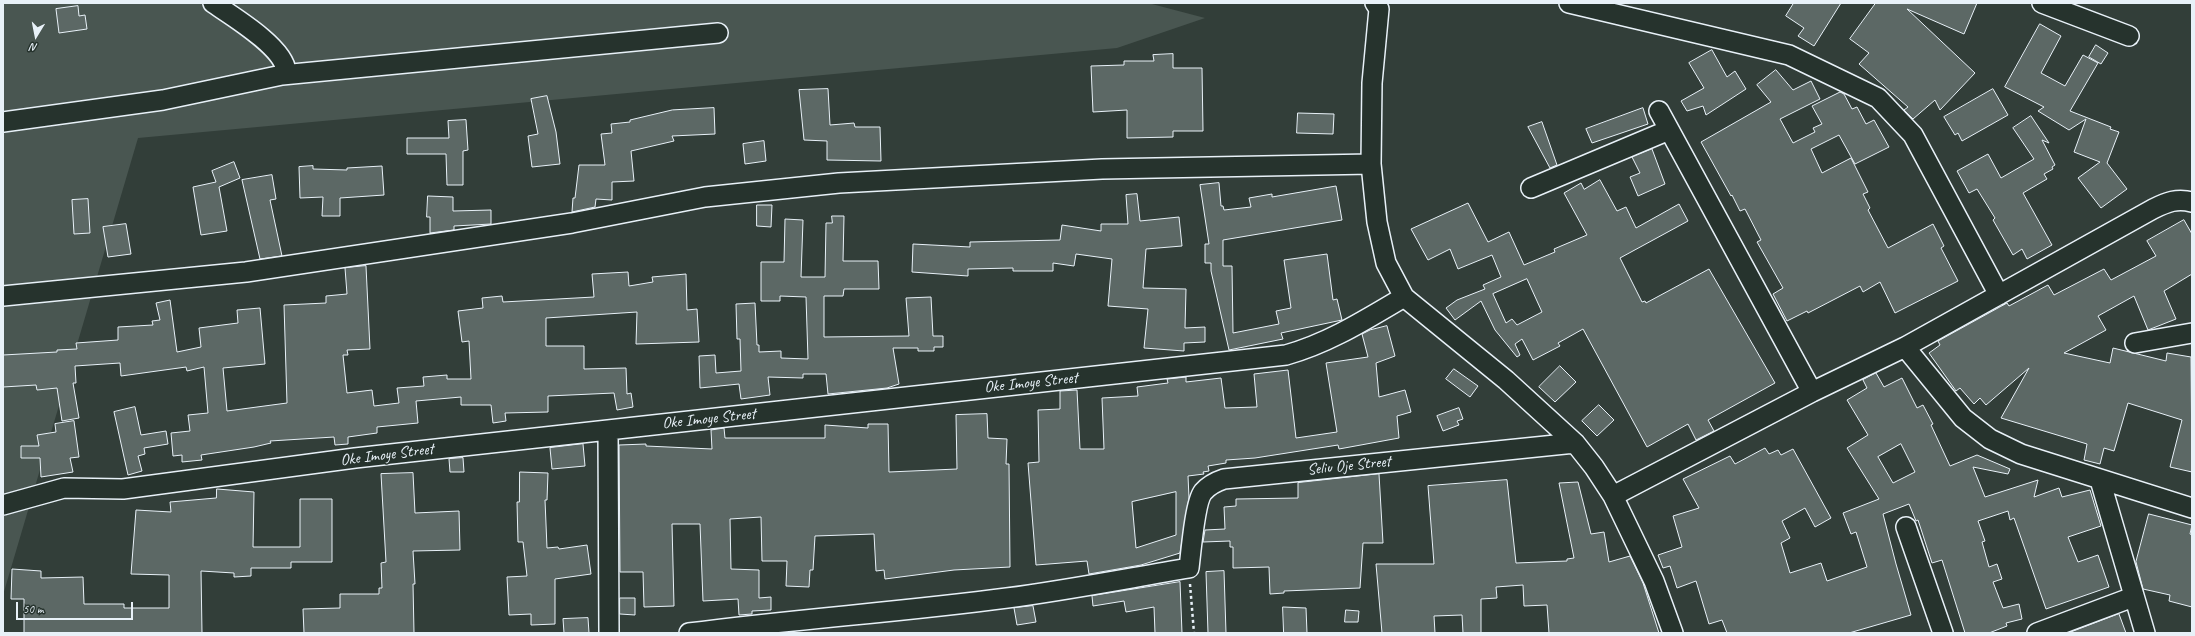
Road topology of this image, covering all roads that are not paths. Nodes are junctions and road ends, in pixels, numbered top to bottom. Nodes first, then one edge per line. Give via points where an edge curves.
1 (213, 3) edge
2 (1569, 3) edge
3 (2042, 3) edge
4 (1379, 5) edge
5 (718, 33) dead end
6 (2129, 36) dead end
7 (282, 75) junction
8 (1659, 111) dead end
9 (3, 122) edge
10 (1669, 130) junction
11 (1371, 164) junction
12 (1531, 188) dead end
13 (2192, 202) edge
14 (2000, 295) junction
15 (3, 296) edge
16 (1404, 297) junction
17 (2192, 333) edge
18 (2135, 343) dead end
19 (1905, 347) junction
20 (1812, 392) junction
21 (608, 430) junction
22 (1575, 443) junction
23 (2100, 480) junction
24 (1614, 496) junction
25 (3, 505) edge
26 (2192, 508) edge
27 (1906, 527) dead end
28 (2133, 597) junction
29 (609, 633) edge
30 (689, 633) edge
31 (1673, 633) edge
32 (1943, 633) edge
33 (2037, 633) edge
34 (2144, 633) edge

1 - 7 street via 249,26 279,55 286,70
2 - 14 street via 1789,55 1878,98 1913,135
3 - 6 street
4 - 11 street via 1372,83
5 - 7 street
7 - 9 street via 162,100
8 - 10 street
10 - 12 street
10 - 20 street
11 - 15 street via 1102,168 839,183 705,197 572,223 246,272
11 - 16 street via 1377,222 1386,263
13 - 14 street via 2169,201
14 - 19 street
16 - 21 street, Oke Imoye Street via 1340,335 1286,355
16 - 22 street via 1506,380
17 - 18 street
19 - 20 street
19 - 23 street via 1963,418 1990,438 2021,454
20 - 24 street
21 - 25 street, Oke Imoye Street via 356,458 123,489 64,488
21 - 29 street
22 - 24 street
22 - 30 street, Seliu Oje Street via 1224,479 1210,484 1202,493 1189,568 1009,598
23 - 26 street
23 - 28 street
24 - 31 street via 1654,581
27 - 32 street
28 - 33 street
28 - 34 street

